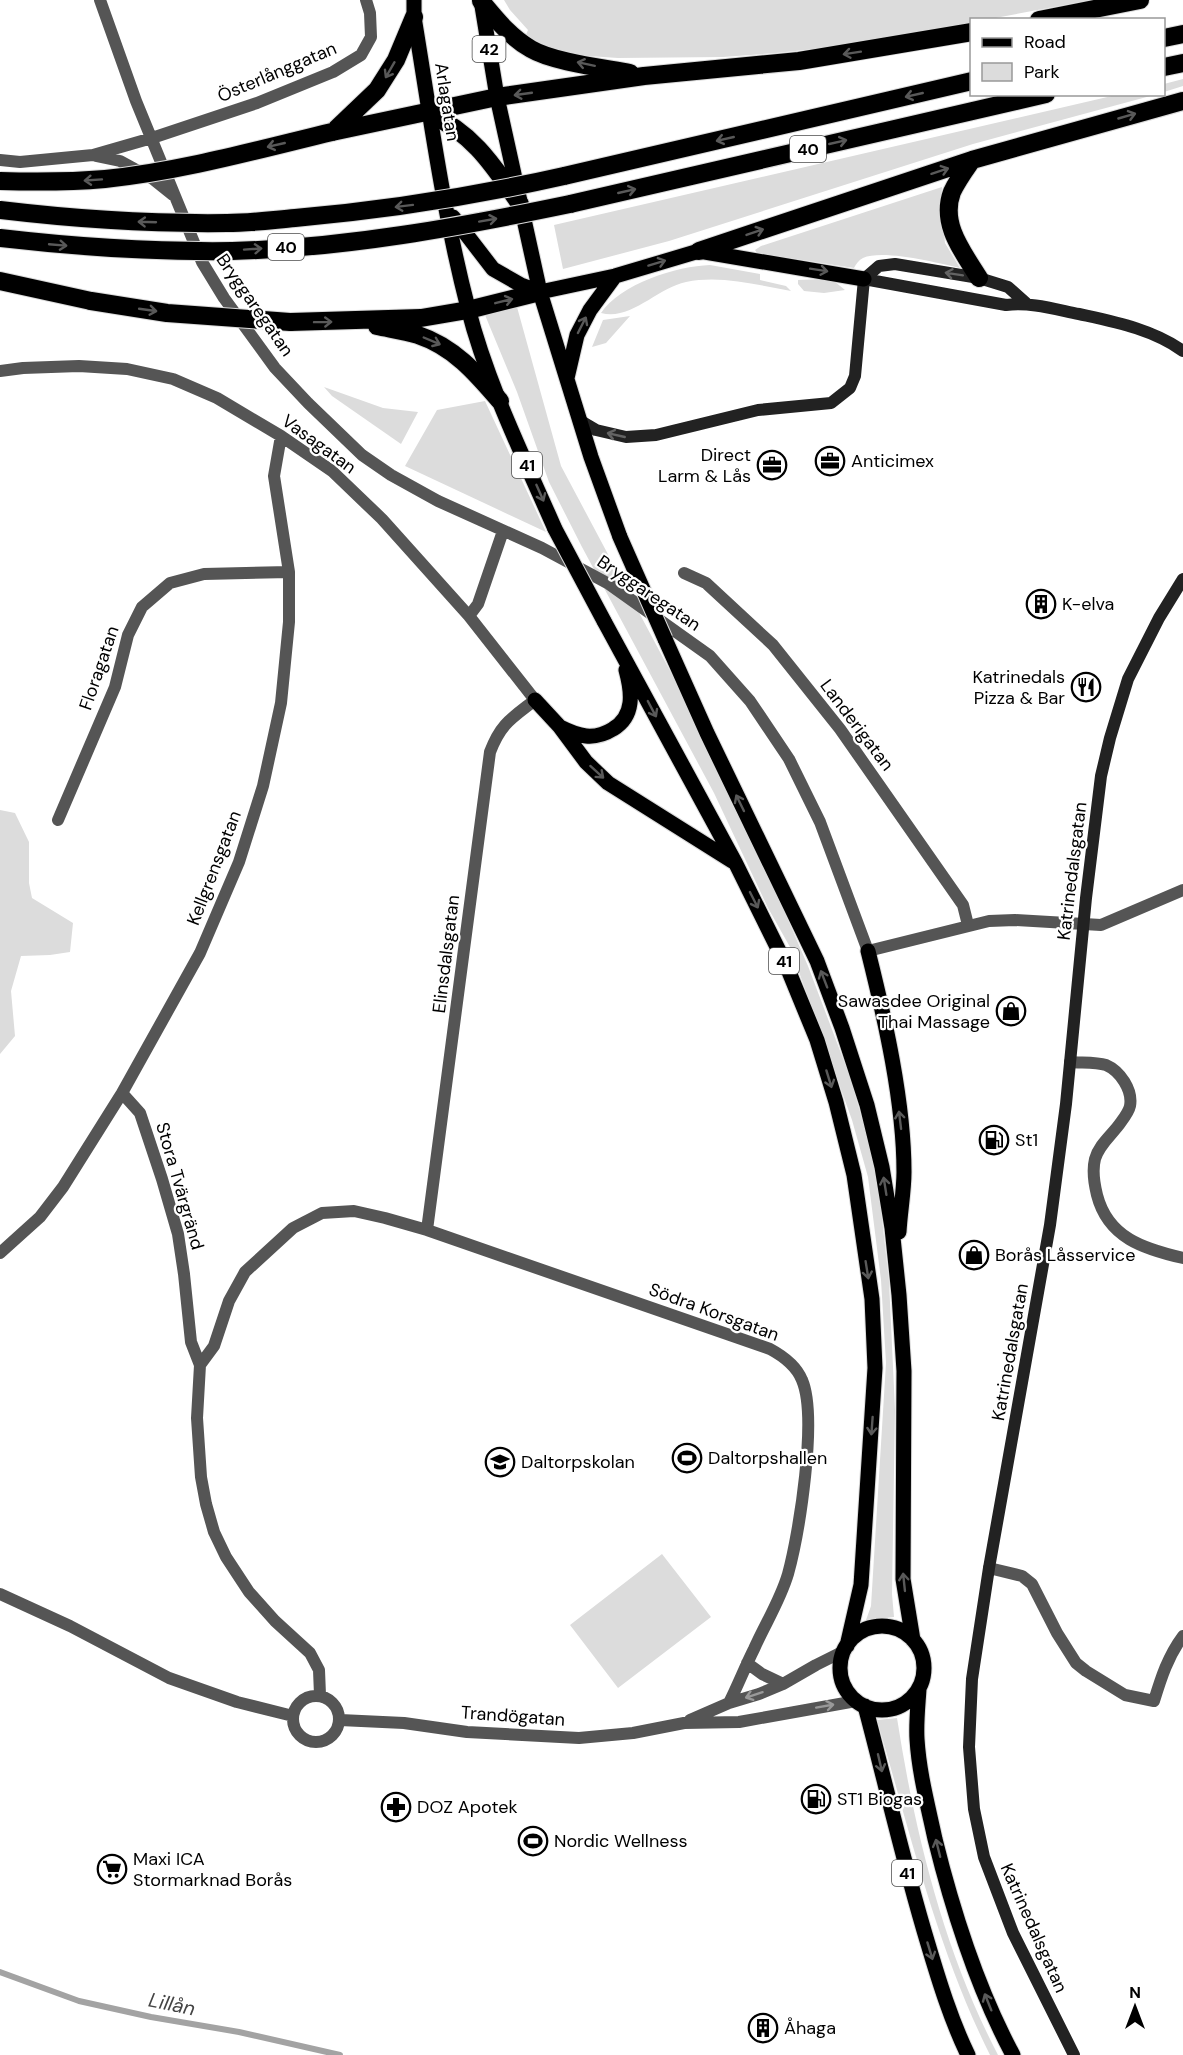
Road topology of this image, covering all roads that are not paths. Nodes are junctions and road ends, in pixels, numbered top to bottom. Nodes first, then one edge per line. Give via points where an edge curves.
1 (100, 0) edge
2 (366, 0) edge
3 (1140, 0) edge
4 (481, 1) edge
5 (414, 8) edge
6 (1049, 18) edge
7 (970, 32) edge
8 (1183, 34) edge
9 (1165, 38) edge
10 (1183, 63) edge
11 (1165, 67) edge
12 (644, 76) junction
13 (970, 81) edge
14 (1037, 96) edge
15 (497, 97) junction
16 (1183, 101) edge
17 (428, 113) junction
18 (332, 132) junction
19 (152, 138) junction
20 (93, 155) junction
21 (0, 160) edge
22 (972, 160) junction
23 (0, 181) edge
24 (174, 195) junction
25 (520, 204) junction
26 (447, 209) junction
27 (0, 210) edge
28 (0, 238) edge
29 (699, 250) junction
30 (615, 276) junction
31 (979, 278) junction
32 (864, 279) junction
33 (0, 281) edge
34 (540, 292) junction
35 (1026, 303) junction
36 (468, 310) junction
37 (355, 321) junction
38 (1183, 351) edge
39 (0, 371) edge
40 (567, 381) junction
41 (500, 401) junction
42 (579, 420) junction
43 (281, 436) junction
44 (503, 531) junction
45 (289, 572) junction
46 (684, 573) dead end
47 (1183, 579) edge
48 (469, 616) junction
49 (621, 652) junction
50 (535, 700) junction
51 (560, 727) junction
52 (58, 820) dead end
53 (735, 862) junction
54 (1183, 890) edge
55 (1083, 924) junction
56 (968, 925) junction
57 (868, 951) junction
58 (1070, 1062) junction
59 (122, 1093) junction
60 (427, 1230) junction
61 (0, 1254) edge
62 (1183, 1258) edge
63 (896, 1262) junction
64 (200, 1365) junction
65 (989, 1568) junction
66 (0, 1594) edge
67 (1183, 1636) edge
68 (913, 1640) junction
69 (845, 1649) junction
70 (747, 1663) junction
71 (783, 1684) junction
72 (919, 1689) junction
73 (320, 1695) junction
74 (729, 1703) junction
75 (860, 1703) junction
76 (293, 1716) junction
77 (340, 1720) junction
78 (684, 1723) junction
79 (968, 2055) edge
80 (1013, 2055) edge
81 (1074, 2055) edge

1 - 19 street, Bryggaregatan
2 - 19 street, Österlånggatan via 371,37 361,55 333,72 257,103
3 - 6 highway
12 -> 4 highway via 533,51 505,29
4 - 15 main road, 42
5 - 17 main road, Arlagatan
5 -> 18 highway via 396,60 377,90
7 -> 12 highway via 799,61
8 - 9 highway
10 - 11 highway
12 -> 15 highway
13 -> 27 highway, 40, bridge via 564,176 417,204 229,223 58,217
28 -> 14 highway, 40, bridge via 56,245 233,250 329,244 419,232 570,204
15 - 17 highway
15 - 25 main road, 41
22 -> 16 highway
17 - 18 highway
17 - 25 highway via 449,122 480,149
17 - 26 main road, Arlagatan / 41
18 -> 23 highway, bridge via 151,173 53,182
19 - 20 street, Österlånggatan
19 - 24 street, Bryggaregatan
20 - 21 street via 20,162
20 - 24 street via 120,161
29 -> 22 highway
22 - 31 highway via 952,193 949,221
24 - 44 street, Bryggaregatan via 202,262 224,298 275,368 308,403 362,454 391,475
25 - 34 main road, 41
26 - 34 main road via 493,269
26 - 36 main road, 41
30 -> 29 main road
29 -> 32 main road
30 - 34 main road
40 -> 30 main road via 577,334
31 -> 32 street via 896,264 879,266
31 - 35 street via 1008,287
32 - 35 street via 1006,305
32 -> 42 street via 856,370 850,388 831,403 758,410 656,435 626,437 596,430
33 -> 37 highway, bridge via 91,302 167,313 290,322
36 -> 34 highway
34 - 40 main road, 41
35 - 38 street via 1132,326
36 - 37 highway via 421,318
36 - 41 main road, 41
37 -> 41 highway via 418,335 441,345 472,369
39 - 43 street, Vasagatan via 78,366 127,369 173,379 217,398
40 - 42 main road, 41
41 -> 49 main road, 41, bridge via 555,529
63 -> 42 main road, 41, bridge via 882,1167 867,1105 817,961 706,733 620,537
43 - 45 street, Kellgrensgatan via 274,477
43 - 48 street, Vasagatan via 332,471 382,519
44 - 48 street via 478,604
44 - 57 street, Bryggaregatan via 609,584 710,656 750,701 789,759 820,822
45 - 52 street, Floragatan via 204,574 170,583 142,607 128,635 115,687
45 - 59 street, Kellgrensgatan via 289,622 281,703 253,819 200,953
46 - 56 street, Landerigatan via 705,584 773,645 840,729 963,905
47 - 55 street, Katrinedalsgatan via 1128,679 1110,738 1101,776
48 - 50 street, Vasagatan
49 - 51 main road via 631,694 626,719 597,736
49 -> 53 main road, 41
50 - 51 main road
50 - 60 street, Elinsdalsgatan via 510,718 496,735 490,752
51 -> 53 main road via 586,762 608,783
53 -> 69 main road, 41 via 787,967 837,1102 854,1175 872,1299 875,1368 864,1549 861,1585
54 - 55 street via 1101,925
55 - 56 street via 1015,920
55 - 58 street, Katrinedalsgatan
56 - 57 street
63 -> 57 main road via 904,1173 901,1125
58 - 62 street via 1105,1065 1118,1072 1128,1088 1130,1106 1095,1158 1093,1179 1098,1201 1111,1227 1137,1245
58 - 65 street, Katrinedalsgatan via 1050,1225
59 - 61 street, Kellgrensgatan via 63,1187 40,1217
59 - 64 street, Stora Tvärgränd via 140,1113 178,1234 191,1342
60 - 64 street, Stora Tvärgränd via 354,1211 322,1213 293,1228 245,1272 229,1301 214,1346
60 - 70 street, Södra Korsgatan via 770,1349 794,1367 803,1380 807,1403 799,1521 788,1575
68 -> 63 main road, 41 via 903,1579 904,1371
64 - 73 street, Stora Tvärgränd via 197,1418 201,1477 214,1532 225,1557 249,1592 310,1653 319,1670
65 - 67 street via 1022,1576 1032,1584 1076,1663 1125,1695 1154,1701 1161,1675
65 - 81 street, Katrinedalsgatan via 972,1679 969,1747 974,1809 984,1857 1013,1933
66 - 76 street via 169,1678 237,1702
68 - 69 main road via 897,1629 878,1626 860,1633
68 - 72 main road, 41 via 924,1663
69 - 71 street, Trandögatan
69 - 75 main road, 41 via 841,1674 846,1688
70 - 71 street
70 - 74 street, Södra Korsgatan
71 -> 74 street, Trandögatan
72 - 75 main road via 895,1708 883,1710
80 -> 72 main road, 41 via 972,1962 940,1857 919,1758
73 - 76 street via 301,1701
73 - 77 street via 335,1705
74 - 78 street, Trandögatan
78 -> 75 street, Trandögatan via 739,1722
75 -> 79 main road, 41 via 937,1973
76 - 77 street via 297,1733 312,1742 332,1737
77 - 78 street, Trandögatan via 579,1738

